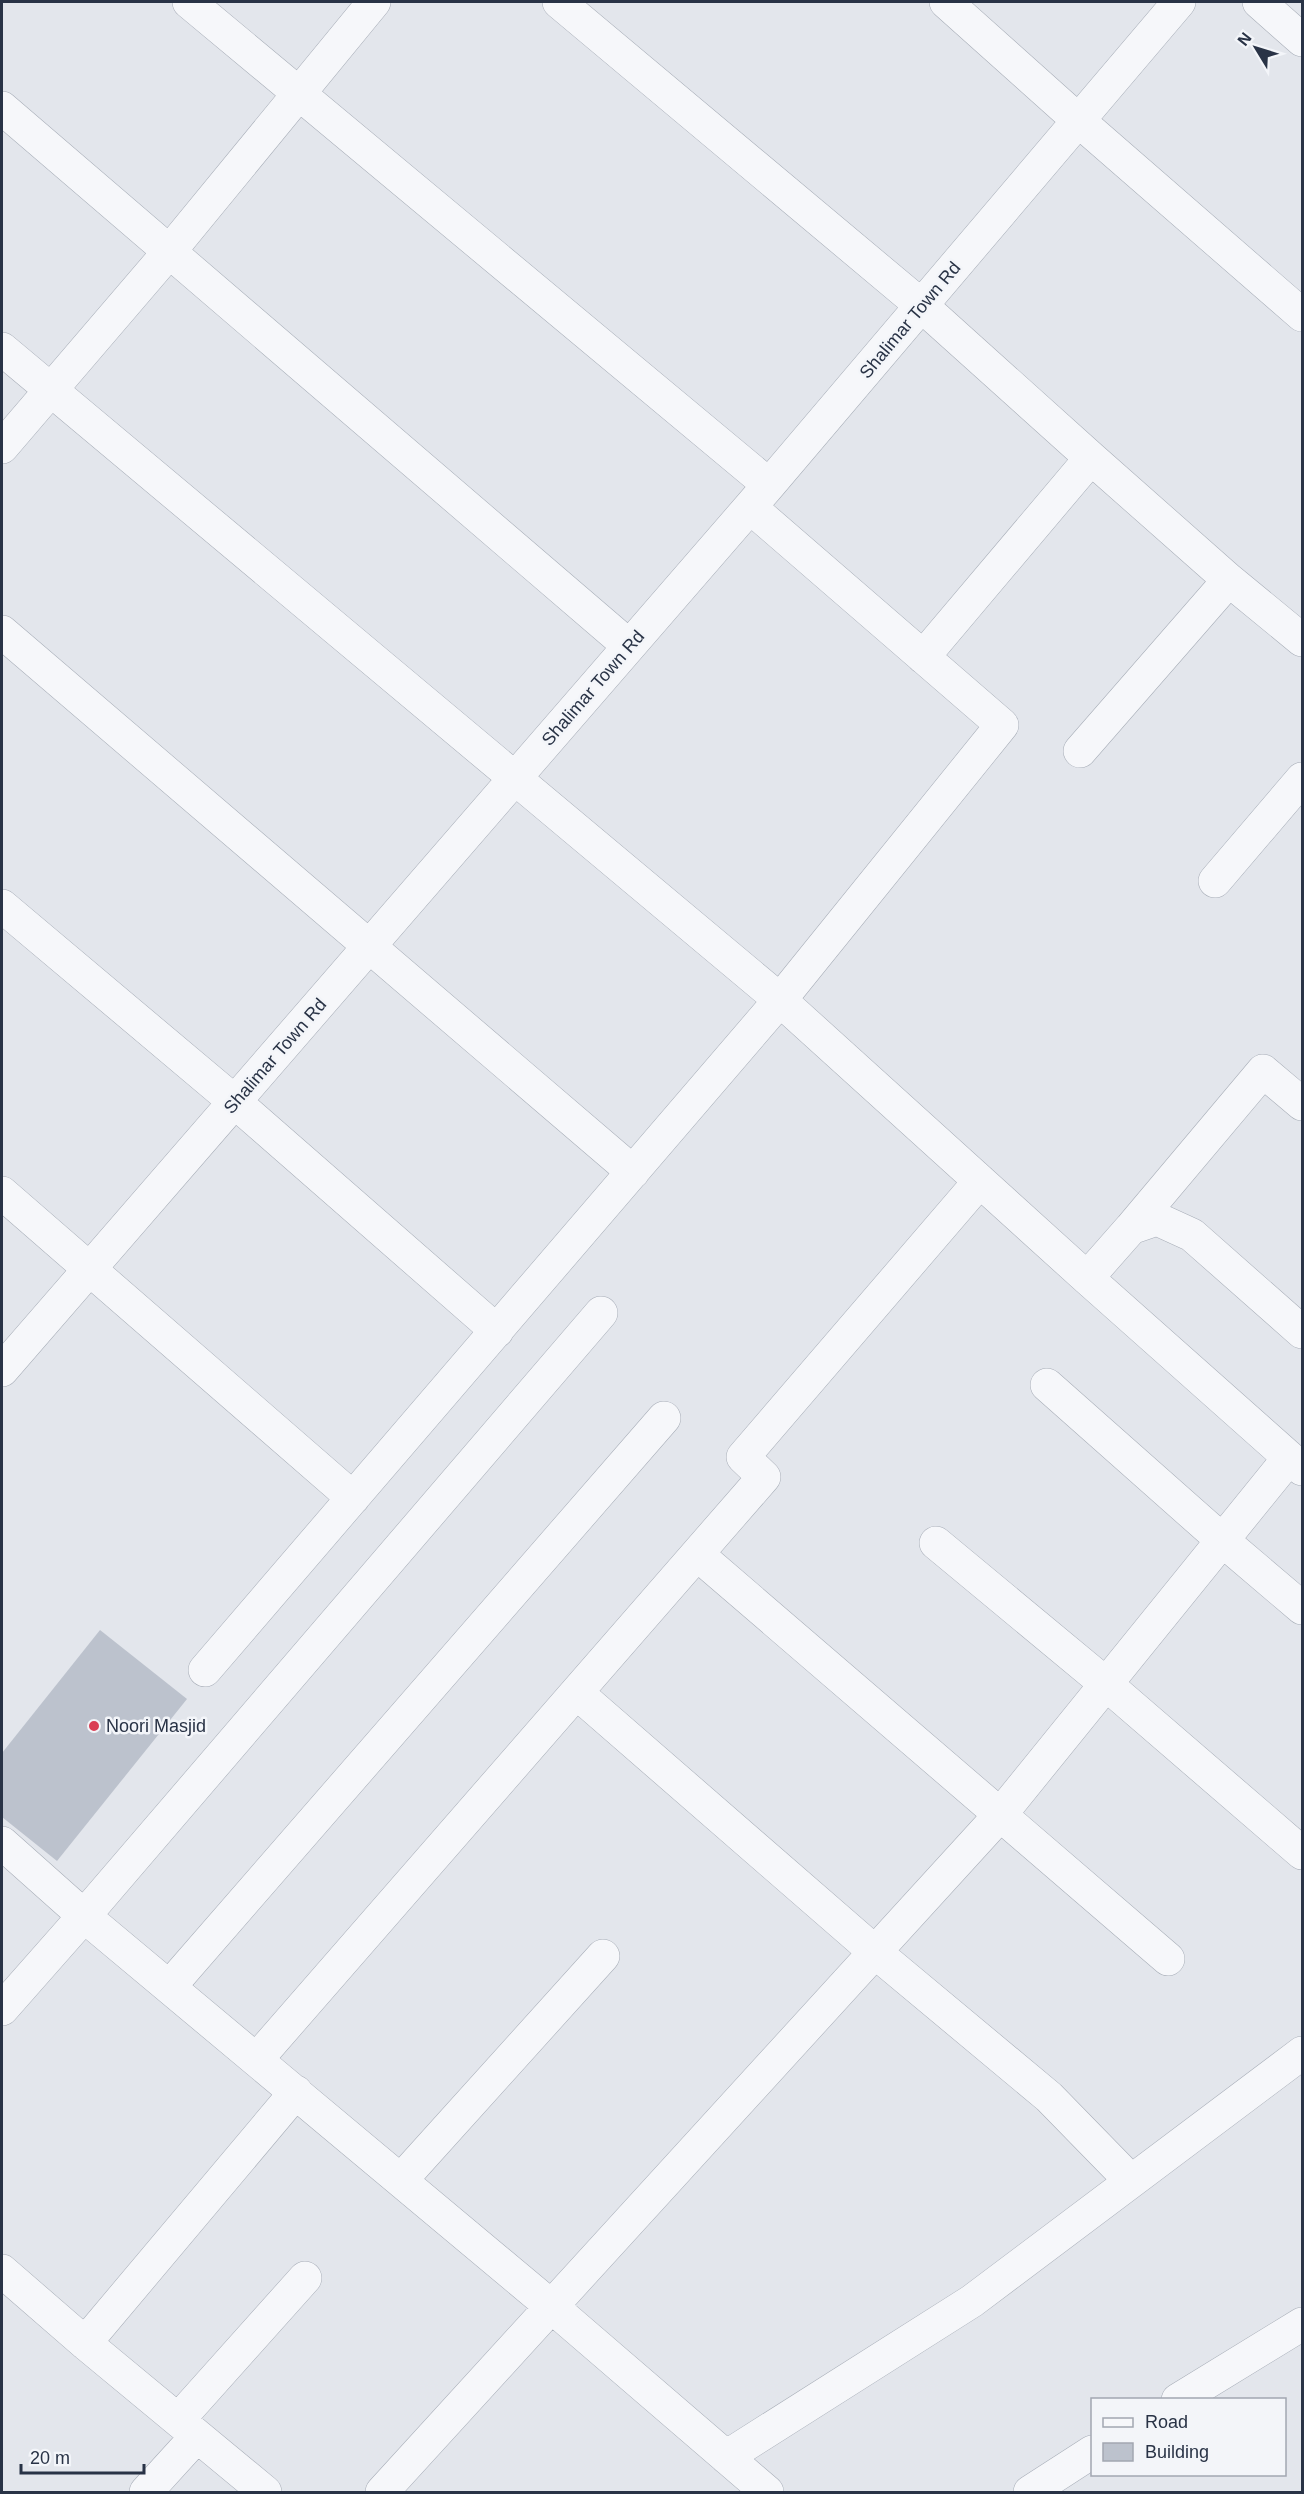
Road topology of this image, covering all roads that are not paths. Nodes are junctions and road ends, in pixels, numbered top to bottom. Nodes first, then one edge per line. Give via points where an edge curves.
1 (189, 2) edge
2 (374, 2) edge
3 (560, 2) edge
4 (946, 2) edge
5 (1179, 2) edge
6 (1259, 2) edge
7 (1302, 40) edge
8 (299, 93) junction
9 (2, 108) edge
10 (1079, 121) junction
11 (169, 252) junction
12 (922, 306) junction
13 (1302, 315) edge
14 (2, 349) edge
15 (50, 389) junction
16 (2, 447) edge
17 (1090, 458) junction
18 (759, 496) junction
19 (1229, 580) junction
20 (2, 632) edge
21 (1302, 640) edge
22 (629, 646) junction
23 (923, 657) junction
24 (1080, 751) dead end
25 (514, 779) junction
26 (1302, 779) edge
27 (1215, 881) dead end
28 (2, 906) edge
29 (370, 946) junction
30 (780, 999) junction
31 (235, 1102) junction
32 (1302, 1104) edge
33 (633, 1172) junction
34 (980, 1182) junction
35 (2, 1192) edge
36 (1131, 1228) junction
37 (90, 1270) junction
38 (1087, 1278) junction
39 (601, 1313) dead end
40 (497, 1331) junction
41 (1302, 1332) edge
42 (2, 1370) edge
43 (1047, 1385) dead end
44 (664, 1418) dead end
45 (1296, 1464) edge
46 (353, 1498) junction
47 (1222, 1540) junction
48 (936, 1543) dead end
49 (697, 1554) junction
50 (1302, 1608) edge
51 (206, 1670) dead end
52 (1106, 1684) junction
53 (577, 1693) junction
54 (1000, 1815) junction
55 (2, 1843) edge
56 (1302, 1853) edge
57 (84, 1916) junction
58 (876, 1952) junction
59 (603, 1956) dead end
60 (1168, 1959) dead end
61 (170, 1986) junction
62 (2, 2009) edge
63 (1302, 2053) edge
64 (257, 2059) junction
65 (296, 2092) junction
66 (401, 2180) junction
67 (1131, 2181) junction
68 (2, 2271) edge
69 (305, 2278) dead end
70 (552, 2307) junction
71 (1302, 2324) edge
72 (85, 2343) junction
73 (1181, 2398) edge
74 (187, 2428) junction
75 (1091, 2453) edge
76 (726, 2457) junction
77 (146, 2493) edge
78 (265, 2493) edge
79 (382, 2493) edge
80 (767, 2493) edge
81 (1030, 2493) edge

1 - 8 street
2 - 8 street
3 - 12 street
4 - 10 street
5 - 10 street, Shalimar Town Rd
6 - 7 street
8 - 11 street
8 - 18 street
9 - 11 street
10 - 12 street, Shalimar Town Rd
10 - 13 street
11 - 15 street
11 - 22 street
12 - 17 street
12 - 18 street, Shalimar Town Rd
14 - 15 street
15 - 16 street
15 - 25 street
17 - 19 street
17 - 23 street
18 - 22 street, Shalimar Town Rd
18 - 23 street
19 - 21 street
19 - 24 street
20 - 29 street
22 - 25 street, Shalimar Town Rd
23 - 30 street via 1002,725
25 - 29 street, Shalimar Town Rd
25 - 30 street
26 - 27 street
28 - 31 street
29 - 31 street, Shalimar Town Rd
29 - 33 street
30 - 33 street
30 - 34 street
31 - 37 street, Shalimar Town Rd
31 - 40 street
32 - 36 street via 1263,1071
33 - 40 street
34 - 38 street
34 - 49 street via 743,1457 764,1477
35 - 37 street
36 - 38 street
36 - 41 street via 1157,1220 1192,1236
37 - 42 street, Shalimar Town Rd
37 - 46 street
38 - 45 street
39 - 57 street
40 - 46 street
43 - 47 street
44 - 61 street
45 - 47 street
46 - 51 street
47 - 50 street
47 - 52 street
48 - 52 street
49 - 53 street
49 - 54 street
52 - 54 street
52 - 56 street
53 - 58 street
53 - 64 street
54 - 58 street
54 - 60 street
55 - 57 street
57 - 61 street
57 - 62 street
58 - 67 street via 1049,2097
58 - 70 street
59 - 66 street
61 - 64 street
63 - 67 street
64 - 65 street
65 - 66 street
65 - 72 street
66 - 70 street
67 - 76 street via 972,2301
68 - 72 street
69 - 74 street
70 - 76 street
70 - 79 street
71 - 73 street
72 - 74 street
74 - 77 street
74 - 78 street
75 - 81 street
76 - 80 street

